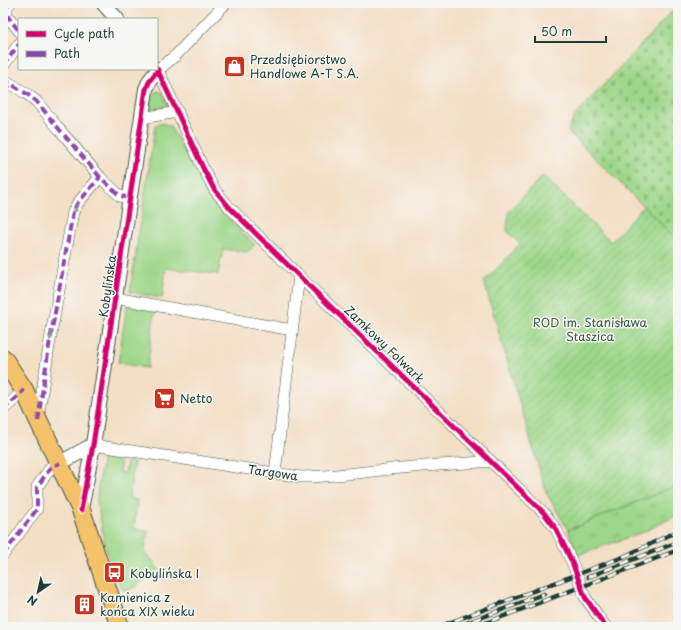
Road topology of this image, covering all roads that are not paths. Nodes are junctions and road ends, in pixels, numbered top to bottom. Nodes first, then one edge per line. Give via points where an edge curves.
1 (10, 3) edge
2 (103, 3) edge
3 (226, 3) edge
4 (116, 18) edge
5 (18, 30) edge
6 (18, 45) edge
7 (3, 66) edge
8 (158, 68) edge
9 (156, 70) edge
10 (157, 70) edge
11 (6, 84) edge
12 (178, 112) junction
13 (142, 118) junction
14 (100, 177) junction
15 (130, 198) junction
16 (299, 276) junction
17 (115, 298) junction
18 (292, 330) junction
19 (3, 358) edge
20 (24, 390) junction
21 (3, 410) edge
22 (38, 421) junction
23 (93, 445) junction
24 (491, 461) junction
25 (60, 463) junction
26 (275, 473) junction
27 (82, 510) junction
28 (3, 555) edge
29 (120, 627) edge
30 (606, 627) edge

1 - 5 street via 6,14
2 - 4 street
3 - 8 street via 175,56
6 - 7 street
9 - 13 street, Kobylińska via 146,89
10 - 12 street, Zamkowy Folwark
11 - 14 street via 37,102
12 - 13 street
12 - 16 street, Zamkowy Folwark via 214,189
13 - 15 street, Kobylińska
14 - 15 street via 120,196
14 -> 22 street via 73,212
15 - 17 street, Kobylińska
16 - 18 street
16 - 24 street, Zamkowy Folwark
17 - 18 street
17 - 23 street, Kobylińska
18 - 26 street
19 - 20 main road
20 - 21 street
20 - 22 main road
22 - 25 main road
23 - 25 street
23 - 26 street, Targowa
23 - 27 street, Kobylińska
24 - 26 street, Targowa via 317,477
24 - 30 street, Zamkowy Folwark via 544,513 556,529 585,597
25 - 27 main road
25 - 28 street via 51,467 37,488 37,509
27 - 29 main road, Kobylińska

